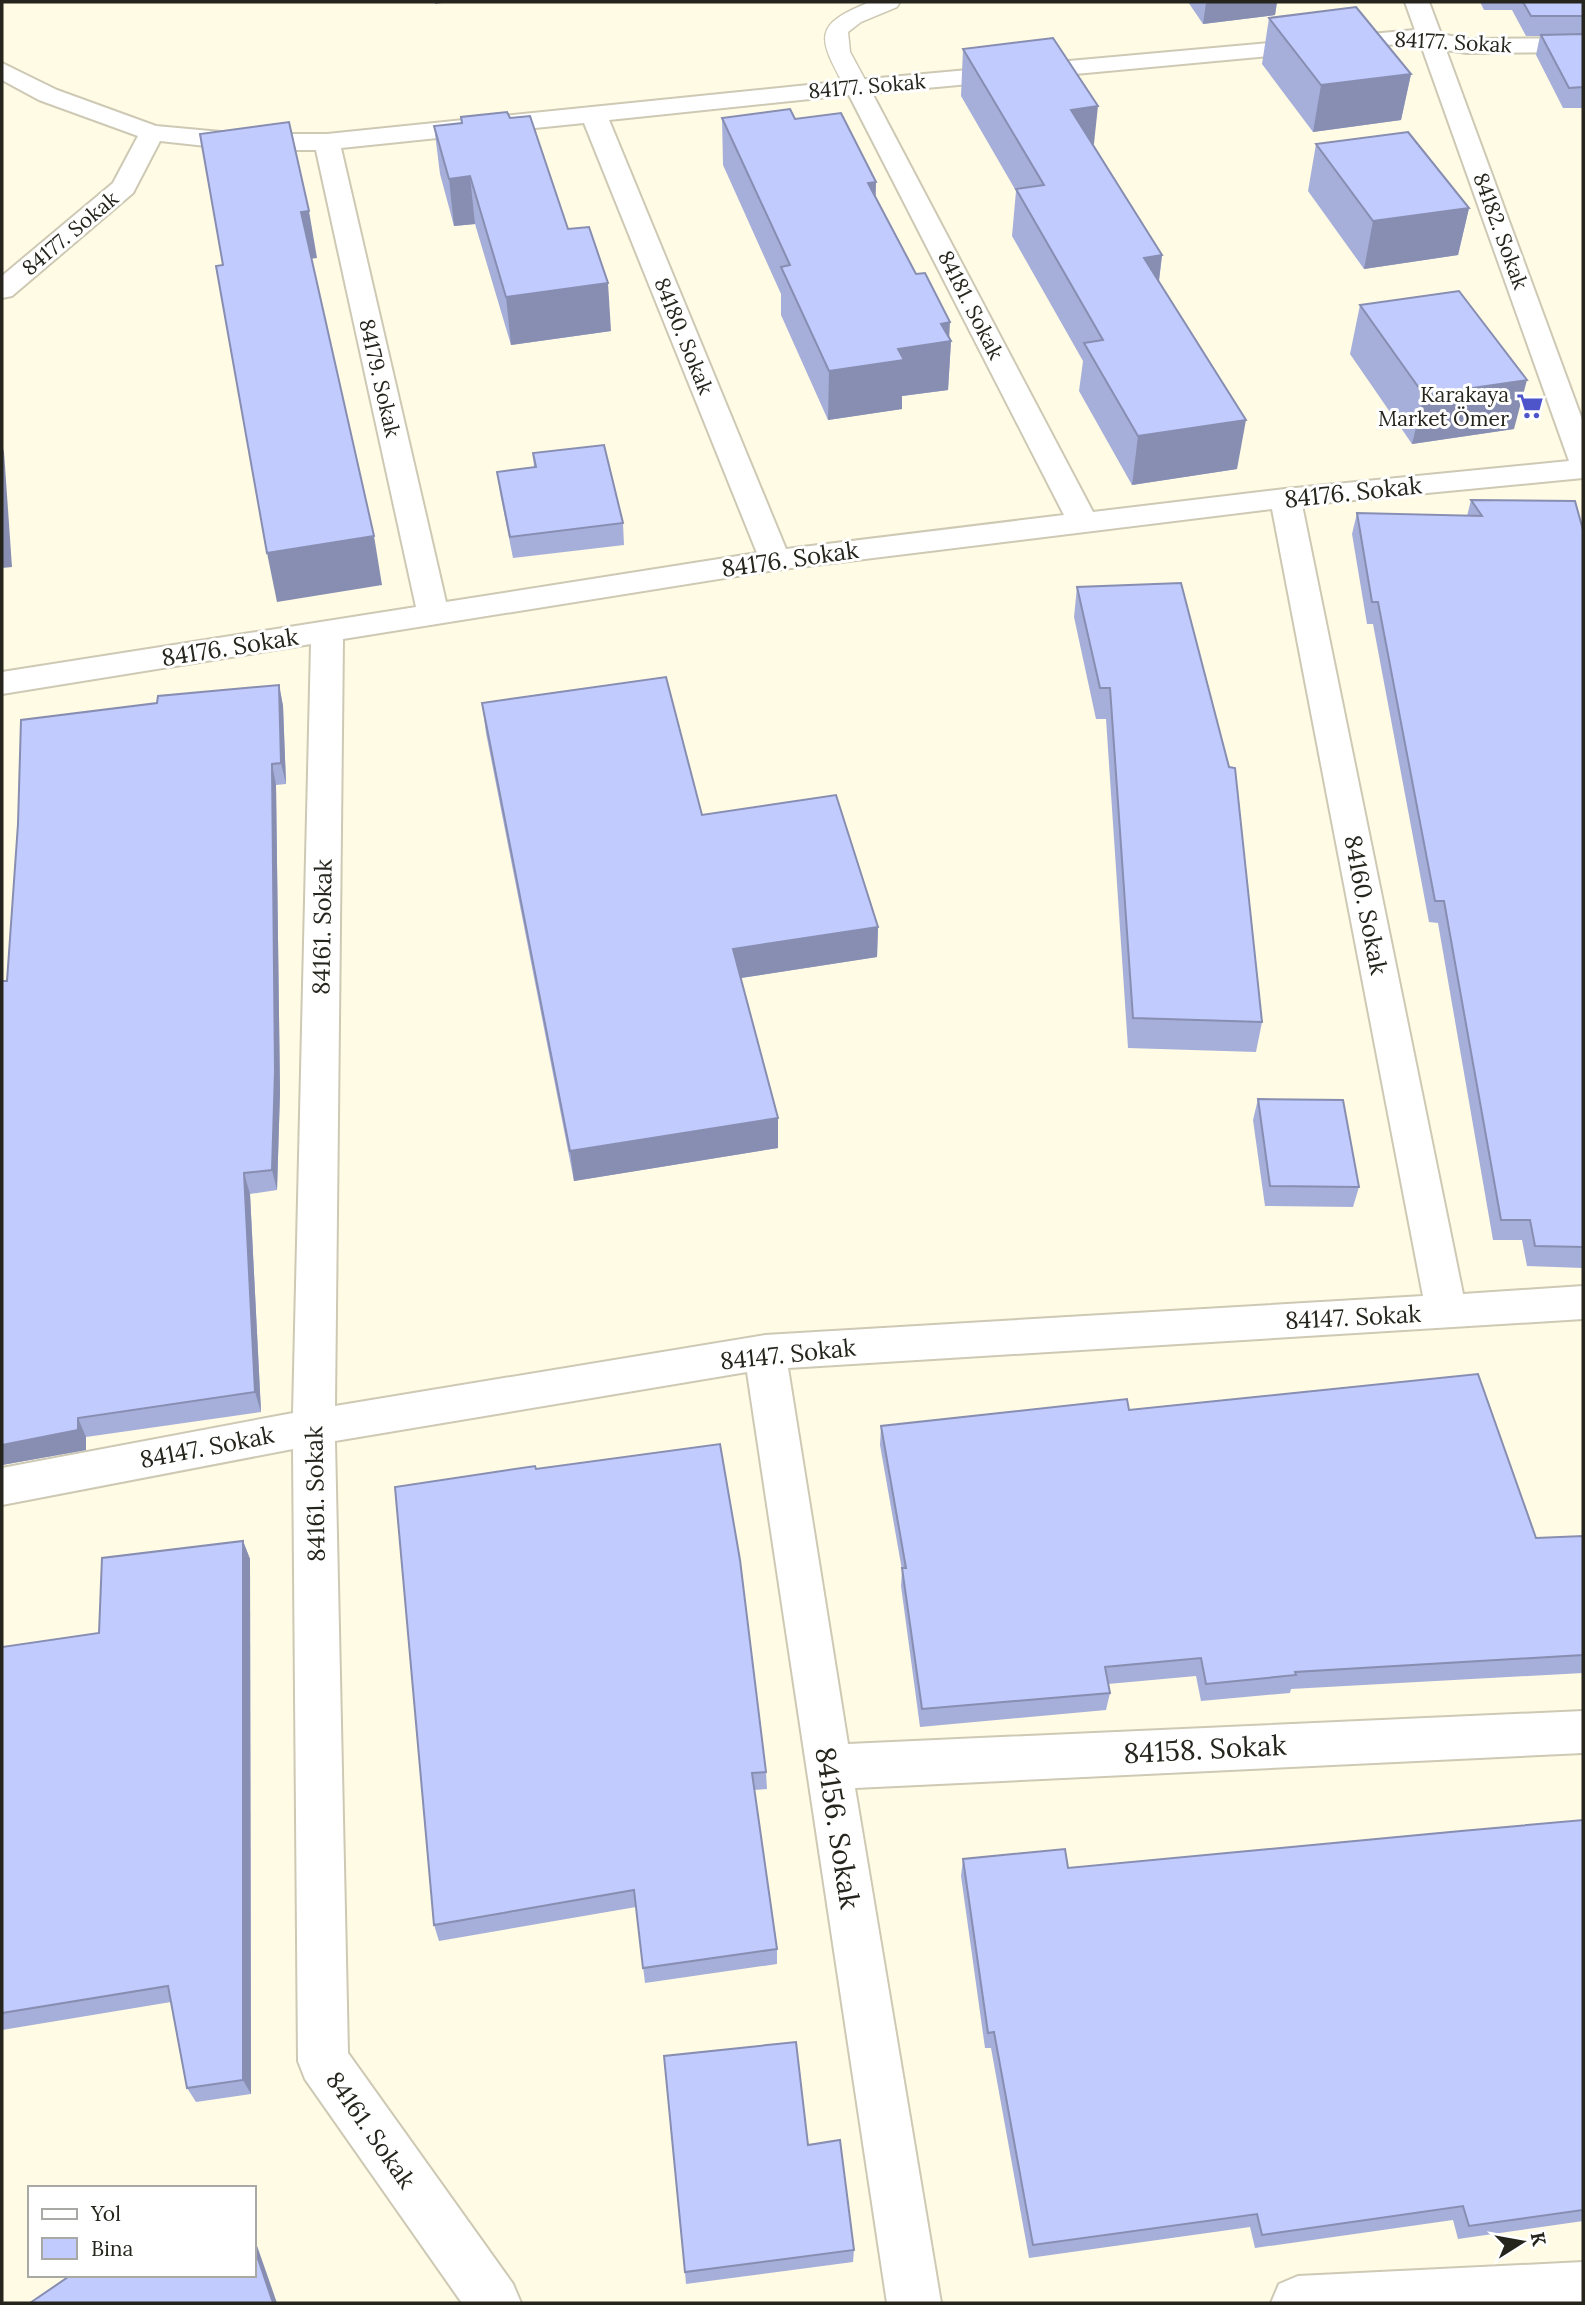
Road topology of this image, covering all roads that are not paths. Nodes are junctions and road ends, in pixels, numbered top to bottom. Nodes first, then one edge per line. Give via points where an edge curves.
1 (890, 2) edge
2 (1418, 2) edge
3 (1432, 40) junction
4 (1583, 45) edge
5 (2, 70) edge
6 (857, 87) junction
7 (593, 113) junction
8 (152, 134) junction
9 (327, 142) junction
10 (2, 290) edge
11 (1583, 461) edge
12 (1583, 469) edge
13 (1285, 498) junction
14 (1084, 524) junction
15 (775, 560) junction
16 (433, 614) junction
17 (327, 631) junction
18 (2, 683) edge
19 (1583, 1303) edge
20 (1446, 1311) junction
21 (765, 1352) junction
22 (314, 1427) junction
23 (2, 1487) edge
24 (1583, 1732) edge
25 (828, 1767) junction
26 (1583, 2289) edge
27 (494, 2303) edge
28 (914, 2303) edge
29 (1298, 2303) edge

1 - 6 lane via 848,19 835,34 837,52
2 - 3 street, 84182. Sokak
3 - 4 street, 84177. Sokak via 1467,46
3 - 6 street, 84177. Sokak via 1408,36
3 - 11 street, 84182. Sokak
5 - 8 street, 84177. Sokak via 48,95
6 - 7 street, 84177. Sokak
6 - 14 street, 84181. Sokak
7 - 9 street, 84177. Sokak
7 - 15 street, 84180. Sokak
8 - 9 street, 84177. Sokak via 243,142
8 - 10 street, 84177. Sokak via 124,187
9 - 16 street, 84179. Sokak
12 - 13 street, 84176. Sokak
13 - 14 street, 84176. Sokak
13 - 20 street, 84160. Sokak
14 - 15 street, 84176. Sokak
15 - 16 street, 84176. Sokak
16 - 17 street, 84176. Sokak
17 - 18 street, 84176. Sokak
17 - 22 street, 84161. Sokak
19 - 20 street, 84147. Sokak
20 - 21 street, 84147. Sokak
21 - 22 street, 84147. Sokak
21 - 25 street, 84156. Sokak
22 - 23 street, 84147. Sokak
22 - 27 street, 84161. Sokak via 323,2060
24 - 25 street, 84158. Sokak
25 - 28 street, 84156. Sokak
26 - 29 street

